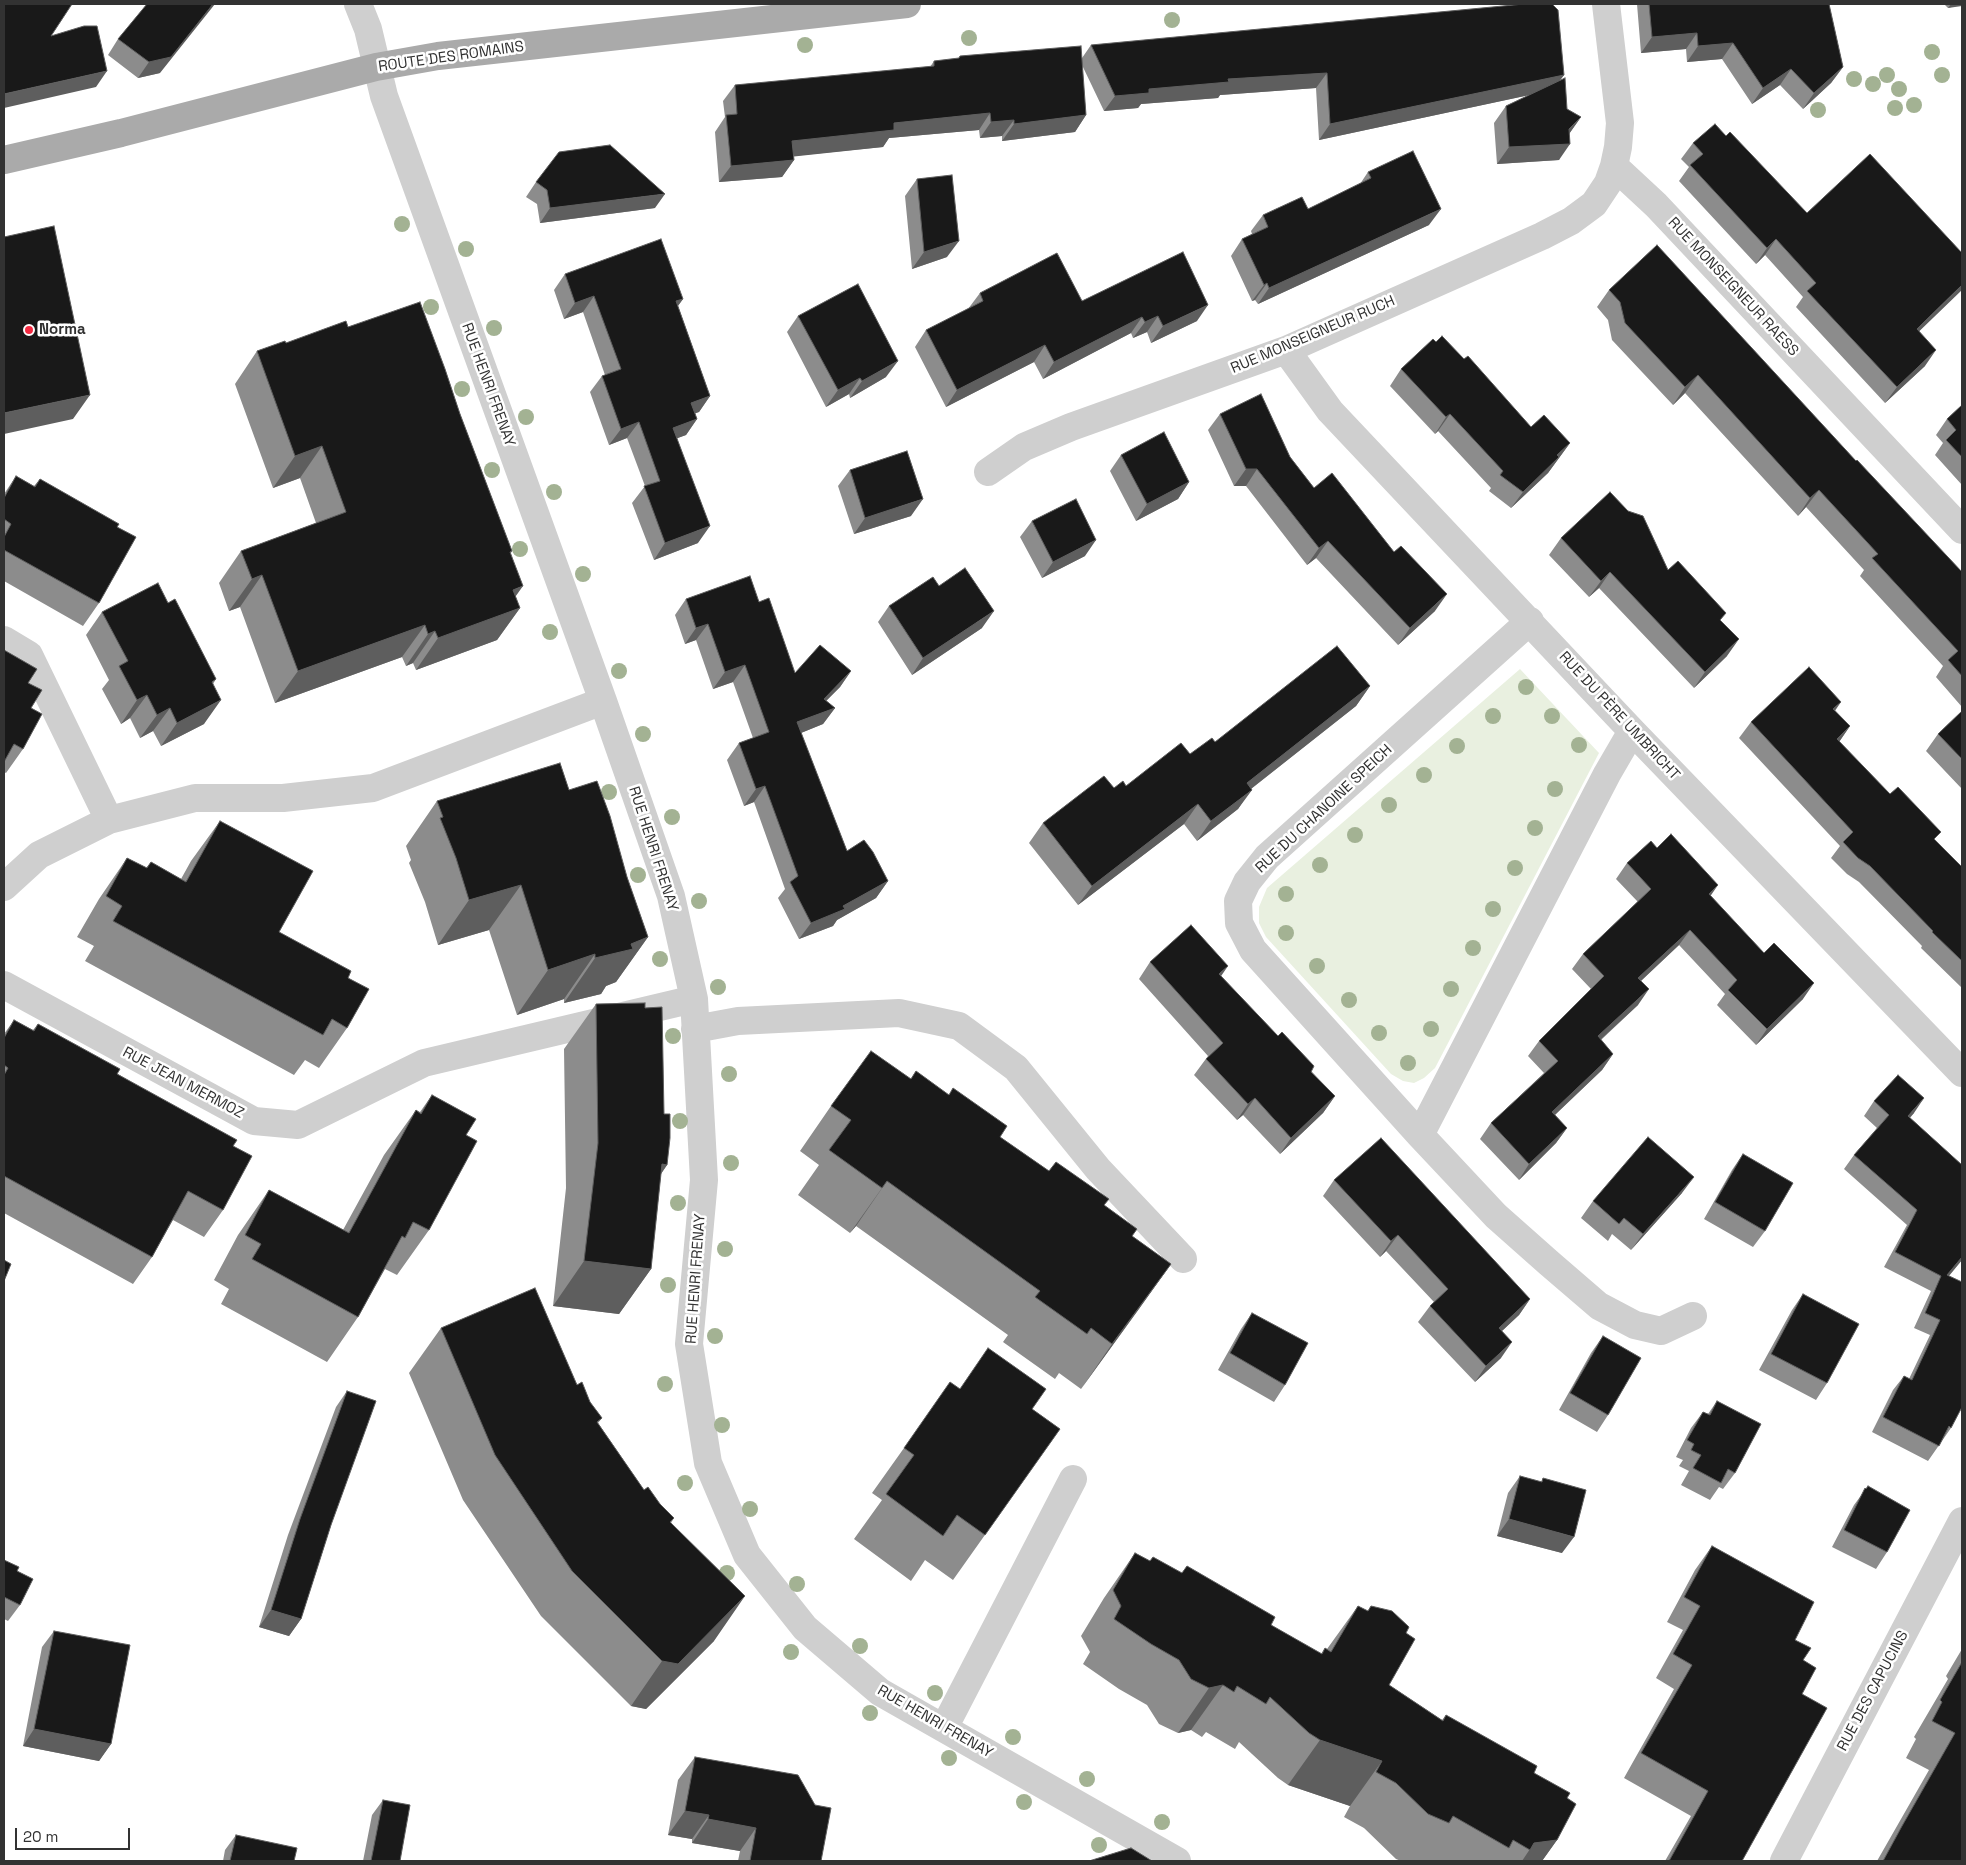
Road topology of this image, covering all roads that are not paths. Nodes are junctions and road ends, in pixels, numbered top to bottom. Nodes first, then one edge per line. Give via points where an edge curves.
1 (358, 4) edge
2 (907, 4) edge
3 (1606, 4) edge
4 (376, 67) junction
5 (4, 160) edge
6 (1614, 166) junction
7 (1286, 350) junction
8 (988, 472) dead end
9 (1962, 530) edge
10 (1530, 621) junction
11 (4, 640) edge
12 (603, 701) junction
13 (1632, 731) junction
14 (109, 820) junction
15 (4, 887) edge
16 (4, 985) edge
17 (694, 999) junction
18 (695, 1029) junction
19 (1962, 1072) edge
20 (1420, 1136) junction
21 (1183, 1259) dead end
22 (1693, 1316) dead end
23 (1073, 1479) dead end
24 (1962, 1521) edge
25 (944, 1728) junction
26 (1177, 1861) edge
27 (1784, 1861) edge

1 - 4 street, RUE HENRI FRENAY via 368,28
2 - 4 main road, ROUTE DES ROMAINS via 438,56
3 - 6 street via 1620,123
4 - 5 main road, ROUTE DES ROMAINS
4 - 12 street, RUE HENRI FRENAY via 436,243
6 - 7 street, RUE MONSEIGNEUR RUCH via 1608,183 1594,204 1571,221
6 - 9 street, RUE MONSEIGNEUR RAESS via 1656,205
7 - 8 street, RUE MONSEIGNEUR RUCH via 1071,427 1024,448
7 - 10 street, RUE DU PÈRE UMBRICHT via 1330,411
10 - 13 street, RUE DU PÈRE UMBRICHT
10 - 20 street, RUE DU CHANOINE SPEICH via 1267,857 1247,882 1238,901 1239,923 1253,950
11 - 14 street via 29,655
12 - 14 street via 373,788 283,798 195,798
12 - 17 street, RUE HENRI FRENAY via 671,896
13 - 19 street, RUE DU PÈRE UMBRICHT
13 - 20 street
14 - 15 street via 39,855
16 - 17 street, RUE JEAN MERMOZ via 254,1121 298,1125 424,1064
17 - 18 street, RUE HENRI FRENAY
18 - 21 street via 738,1021 899,1013 959,1026 1016,1068 1098,1169
18 - 25 street, RUE HENRI FRENAY via 704,1180 689,1344 708,1463 747,1555 805,1628 880,1692
20 - 22 street, RUE DU CHANOINE SPEICH via 1496,1216 1599,1306 1635,1325 1661,1331
23 - 25 street
24 - 27 street, RUE DES CAPUCINS
25 - 26 street, RUE HENRI FRENAY

